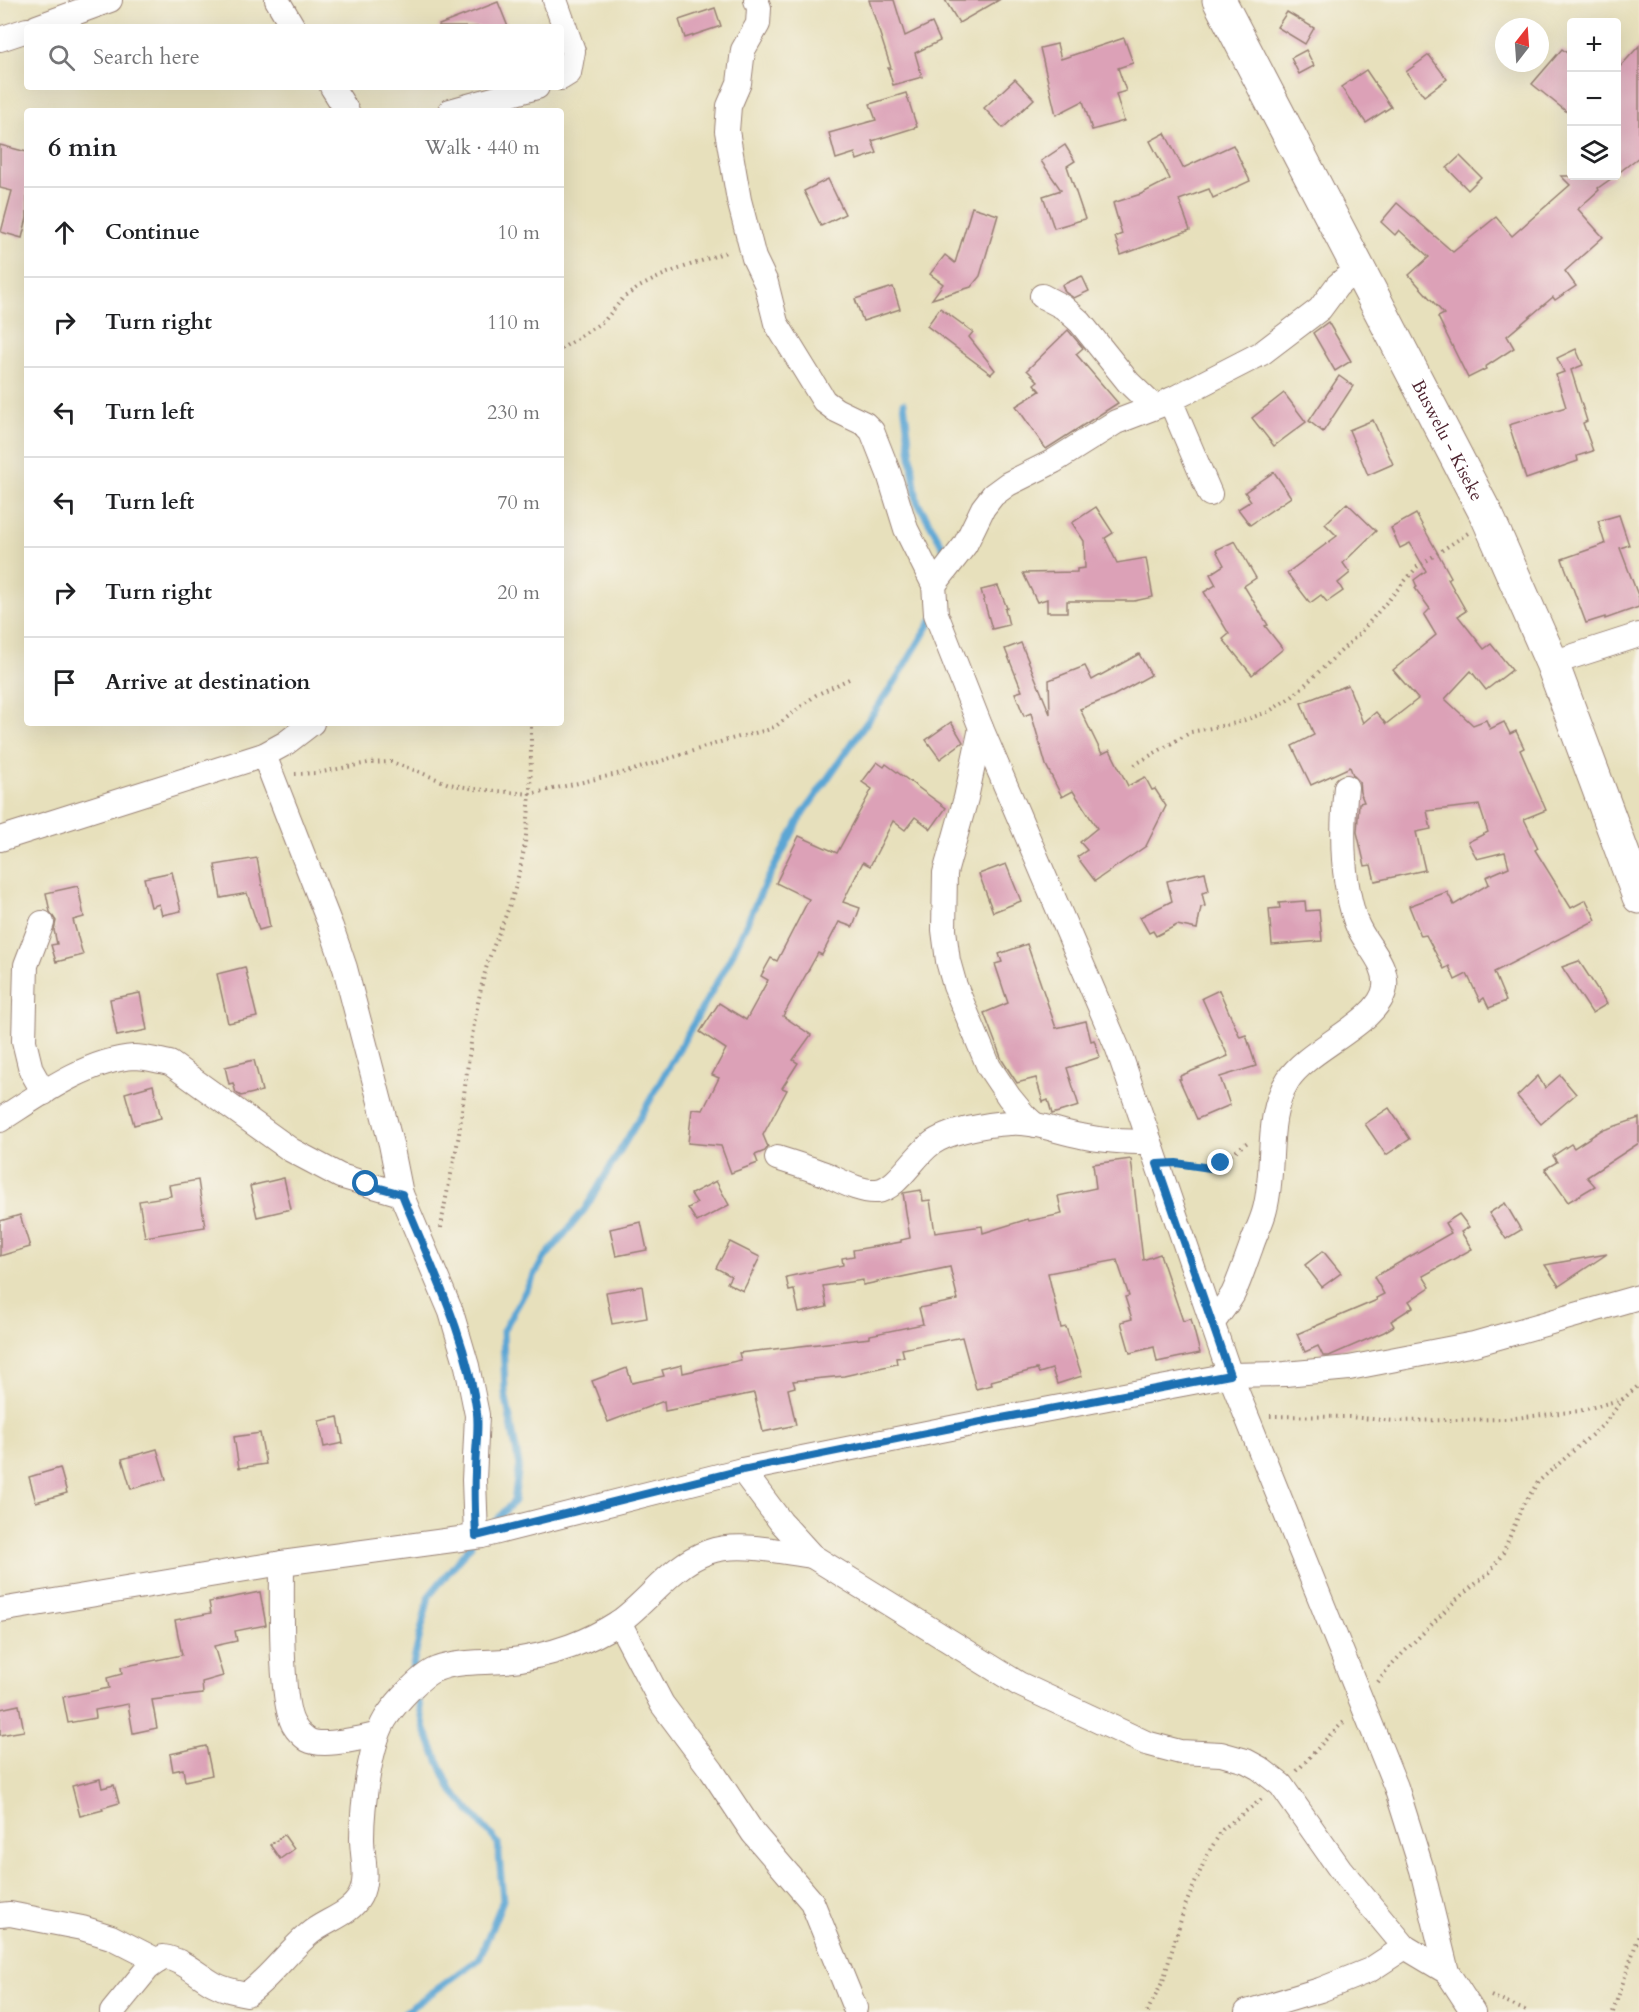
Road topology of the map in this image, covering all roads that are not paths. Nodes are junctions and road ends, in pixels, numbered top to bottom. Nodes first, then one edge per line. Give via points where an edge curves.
1 (110, 0) edge
2 (277, 0) edge
3 (555, 0) edge
4 (756, 0) edge
5 (1219, 0) edge
6 (45, 24) edge
7 (291, 24) edge
8 (563, 24) edge
9 (564, 26) edge
10 (24, 31) edge
11 (0, 39) edge
12 (564, 76) edge
13 (334, 90) edge
14 (526, 90) edge
15 (345, 108) edge
16 (461, 108) edge
17 (1357, 268) junction
18 (1042, 296) dead end
19 (1162, 404) junction
20 (1210, 494) dead end
21 (934, 585) junction
22 (1639, 635) edge
23 (1552, 663) junction
24 (308, 726) edge
25 (981, 728) junction
26 (264, 755) junction
27 (1346, 787) dead end
28 (0, 839) edge
29 (1639, 897) edge
30 (42, 923) dead end
31 (44, 1093) junction
32 (0, 1120) edge
33 (1035, 1125) junction
34 (1154, 1153) junction
35 (777, 1158) dead end
36 (402, 1194) junction
37 (1639, 1297) edge
38 (1212, 1324) junction
39 (1230, 1375) junction
40 (742, 1470) junction
41 (470, 1537) junction
42 (812, 1556) junction
43 (282, 1563) junction
44 (0, 1610) edge
45 (619, 1622) junction
46 (376, 1736) junction
47 (0, 1915) edge
48 (1405, 1947) junction
49 (158, 1961) junction
50 (1447, 1972) junction
51 (855, 2008) dead end
52 (112, 2012) edge
53 (1247, 2012) edge
54 (1473, 2012) edge

1 - 6 street
2 - 7 street
3 - 8 street
4 - 21 street via 758,24 743,50 739,83 729,106 727,132 749,243 766,283 776,323 814,387 824,401 872,431 906,529
5 - 17 main road, Buswelu - Kiseke
9 - 12 street via 573,51 569,73
10 - 11 street
13 - 15 street
14 - 16 street
17 - 19 street via 1320,309 1262,353
17 - 23 main road, Buswelu - Kiseke via 1488,518
18 - 19 street via 1080,322 1129,383
19 - 20 street
19 - 21 street via 1116,422 993,495 965,545
21 - 25 street via 936,614
22 - 23 street
23 - 29 main road, Buswelu - Kiseke
24 - 26 street
25 - 33 street via 945,873 948,961 989,1067
25 - 34 street via 1118,1049
26 - 28 street
26 - 36 street via 345,968
27 - 38 street via 1342,821 1346,876 1357,923 1382,970 1384,992 1370,1013 1306,1060 1289,1078 1274,1123 1265,1209 1232,1294
30 - 31 street via 26,965 23,1002 24,1041 31,1070
31 - 32 street
31 - 36 street via 106,1062 136,1057 170,1064 291,1150 340,1176
33 - 34 street
33 - 35 street via 1011,1123 944,1136 931,1143 886,1189 875,1191 856,1188
34 - 38 street
36 - 41 street via 451,1312 477,1415
37 - 39 street via 1474,1344 1349,1368
38 - 39 street
39 - 40 street
39 - 50 street via 1396,1787 1422,1870
40 - 41 street
40 - 42 street
41 - 43 street
42 - 45 street via 745,1548 707,1552 676,1570
42 - 48 street via 1019,1684 1146,1743 1180,1752 1221,1754 1259,1768 1281,1785 1340,1869
43 - 44 street
43 - 46 street via 284,1674 294,1727 310,1741 337,1743
45 - 46 street via 552,1652 435,1669 407,1692 387,1715
45 - 51 street via 662,1704 753,1833 812,1902
46 - 49 street via 362,1838 364,1876 355,1903 309,1934 247,1994 214,1984 174,1959 163,1957
47 - 49 street via 82,1928 111,1937
48 - 50 street
48 - 53 street via 1370,1970
49 - 52 street via 142,1974
50 - 54 street

